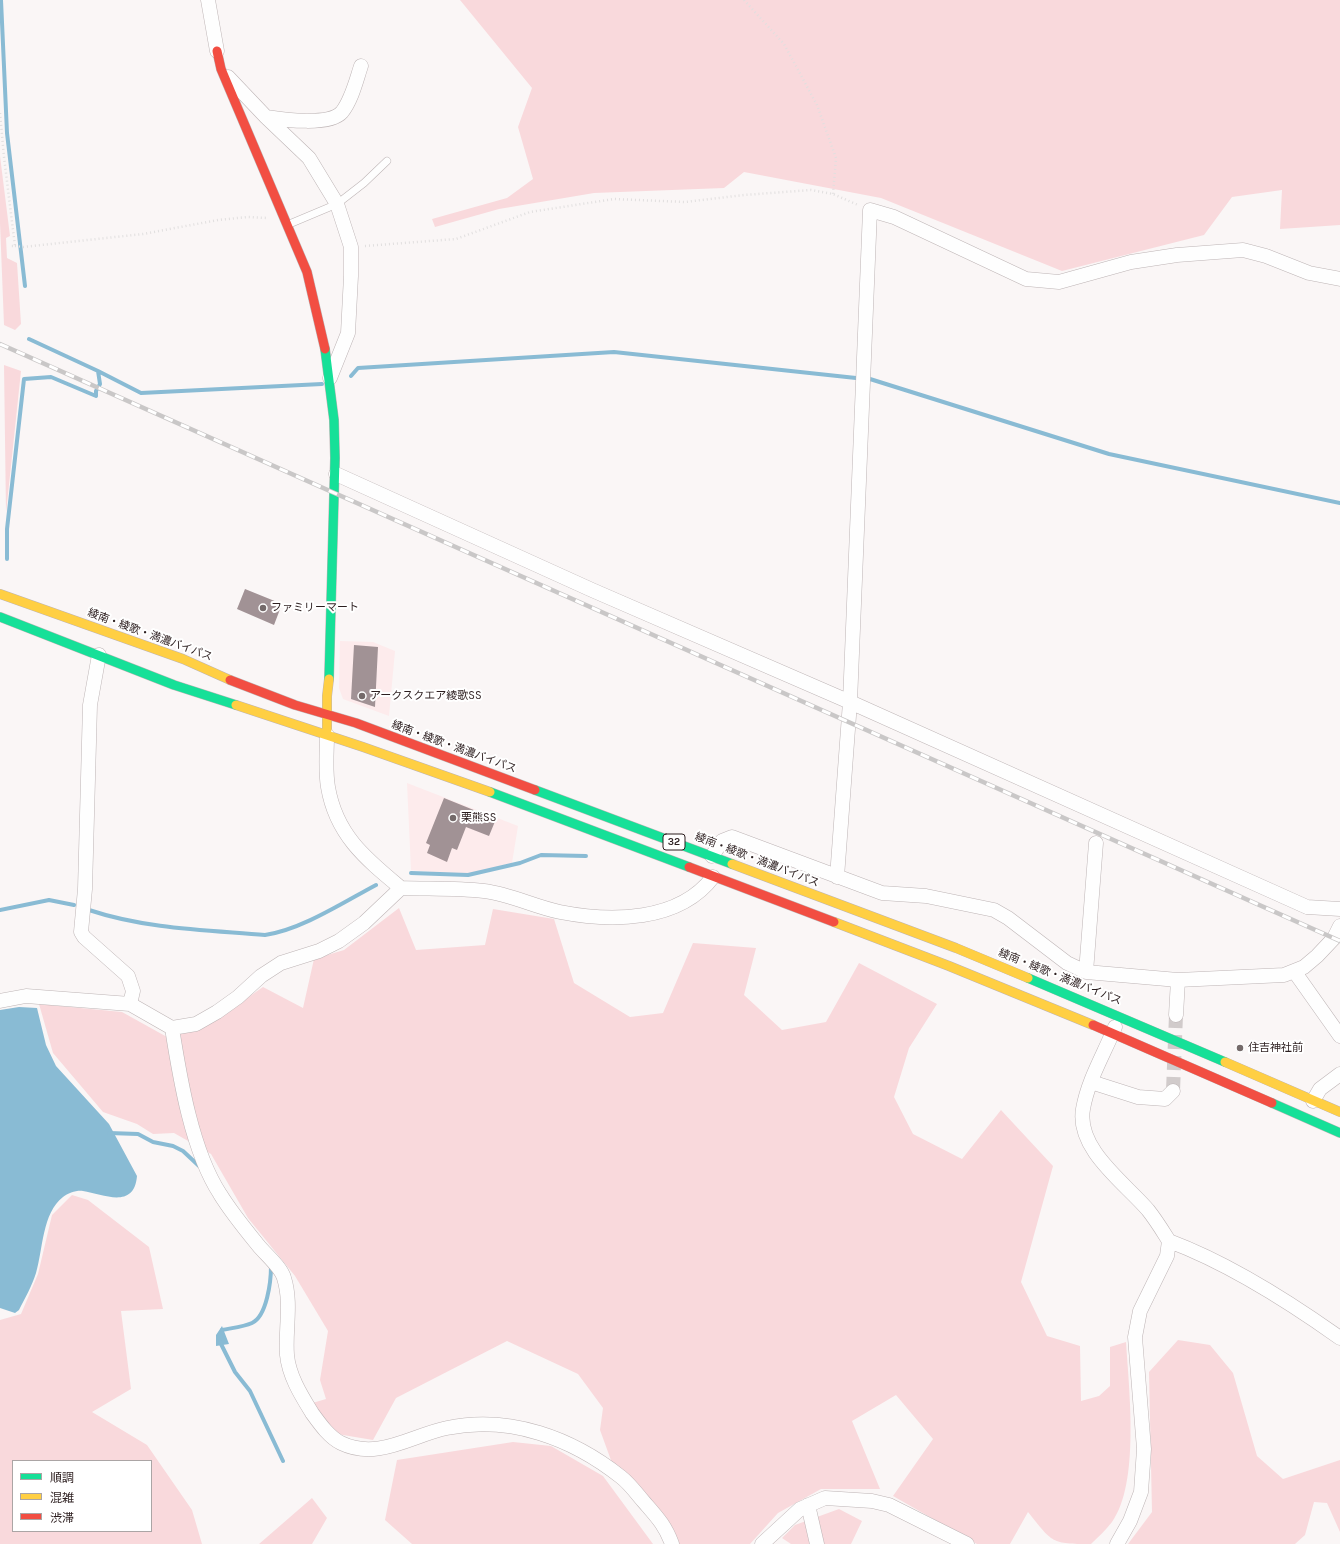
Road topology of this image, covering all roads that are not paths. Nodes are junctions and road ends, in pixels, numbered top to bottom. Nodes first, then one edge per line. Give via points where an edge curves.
1 (208, 0) edge
2 (217, 52) joint
3 (361, 66) dead end
4 (221, 69) junction
5 (266, 118) junction
6 (387, 161) dead end
7 (337, 204) junction
8 (286, 222) junction
9 (1340, 279) edge
10 (330, 378) junction
11 (336, 474) junction
12 (0, 594) edge
13 (0, 617) edge
14 (99, 655) junction
15 (850, 702) junction
16 (327, 714) junction
17 (327, 735) junction
18 (1096, 843) dead end
19 (712, 856) junction
20 (713, 877) junction
21 (838, 877) junction
22 (401, 888) junction
23 (1340, 909) edge
24 (1340, 926) edge
25 (1294, 971) junction
26 (1086, 972) junction
27 (1178, 980) junction
28 (0, 1001) edge
29 (130, 1004) junction
30 (1119, 1015) junction
31 (1176, 1015) tunnel mouth
32 (172, 1028) junction
33 (1112, 1033) junction
34 (1340, 1036) edge
35 (1340, 1074) edge
36 (1091, 1082) junction
37 (1173, 1091) dead end
38 (1314, 1101) junction
39 (1340, 1112) edge
40 (1340, 1133) edge
41 (1169, 1241) junction
42 (1340, 1338) edge
43 (808, 1505) junction
44 (672, 1544) edge
45 (762, 1544) edge
46 (817, 1544) edge
47 (967, 1544) edge
48 (1117, 1544) edge

1 - 2 street
2 - 4 main road
3 - 5 street via 352,93 342,112 336,117 323,120
4 - 5 street
4 - 8 main road
5 - 7 street via 309,158
6 - 7 lane
7 - 8 lane
7 - 10 street via 351,247 348,333
8 - 10 main road via 307,272 318,312
9 - 15 street via 1308,273 1266,256 1243,250 1177,254 1131,262 1059,282 1042,282 1026,279 894,217 870,210
10 - 11 main road
11 - 15 street via 592,590
11 - 16 main road via 331,667
12 - 16 main road, 綾南・綾歌・満濃バイパス / 32 via 183,660 295,705
13 - 14 main road, 32
14 - 17 main road, 32 via 174,685
14 - 29 street via 90,705 85,889 80,932 128,976 133,991
15 - 21 street
15 - 23 street via 1307,907
16 - 17 main road
16 - 19 main road, 綾南・綾歌・満濃バイパス / 32
17 - 20 main road, 32 via 479,788
17 - 22 street via 328,787 342,826 351,843 368,861
18 - 26 street
19 - 21 street via 722,841 732,837
19 - 30 main road, 綾南・綾歌・満濃バイパス / 32 via 956,948
20 - 22 street via 704,889 682,903 661,911 598,918 560,912 485,891
20 - 33 main road, 32 via 949,966
21 - 26 street via 882,893 926,896 994,910 1067,963
22 - 32 street via 364,923 339,941 319,951 281,963 261,976 238,997 196,1024
24 - 25 street via 1334,938 1317,956 1304,967
25 - 27 street via 1284,975
25 - 34 street
26 - 27 street
27 - 31 street
28 - 29 street via 26,996
29 - 32 street
30 - 33 street
30 - 38 main road, 綾南・綾歌・満濃バイパス / 32
32 - 44 street via 181,1083 202,1157 219,1193 253,1240 284,1276 287,1293 287,1355 292,1377 329,1435 351,1447 366,1449 391,1447 447,1428 480,1423 529,1428 589,1455 623,1478 666,1527
33 - 36 street
33 - 40 main road, 32
35 - 38 street via 1320,1089
36 - 37 street via 1138,1097 1165,1099
36 - 41 street via 1083,1110 1087,1138 1097,1155 1148,1210
38 - 39 main road, 綾南・綾歌・満濃バイパス / 32
41 - 42 street via 1194,1250 1250,1281
41 - 48 street via 1167,1256 1140,1311 1135,1337 1144,1449 1141,1492 1130,1521
43 - 45 street via 800,1509
43 - 46 street
43 - 47 street via 825,1498 872,1501 889,1505

